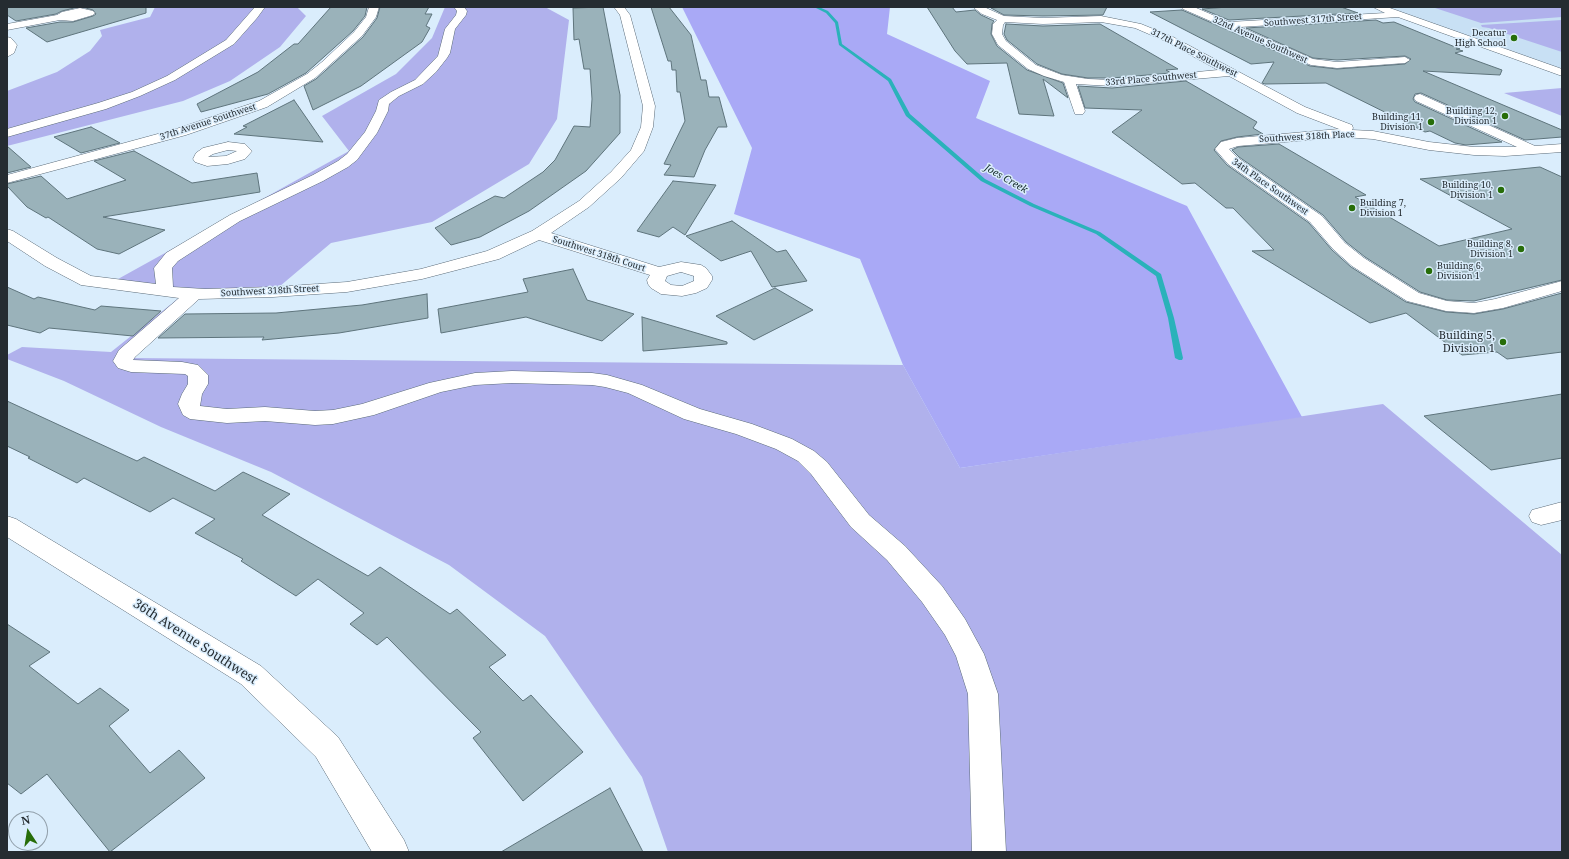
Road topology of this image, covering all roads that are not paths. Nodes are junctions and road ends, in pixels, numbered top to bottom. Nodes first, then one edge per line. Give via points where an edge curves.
1 (260, 7) edge
2 (374, 7) edge
3 (459, 7) edge
4 (619, 7) edge
5 (978, 7) edge
6 (1103, 7) edge
7 (1186, 7) edge
8 (1378, 7) edge
9 (1398, 14) junction
10 (60, 17) dead end
11 (1003, 18) junction
12 (1103, 19) junction
13 (7, 26) edge
14 (1227, 26) junction
15 (7, 40) edge
16 (7, 54) edge
17 (1405, 60) dead end
18 (1232, 72) junction
19 (1562, 73) edge
20 (1069, 80) junction
21 (1420, 98) dead end
22 (1079, 111) dead end
23 (181, 132) junction
24 (7, 134) edge
25 (1373, 135) junction
26 (1562, 148) edge
27 (214, 149) dead end
28 (1222, 149) joint
29 (1533, 150) junction
30 (7, 179) edge
31 (7, 234) edge
32 (538, 234) junction
33 (660, 273) dead end
34 (1562, 286) edge
35 (165, 291) junction
36 (194, 293) junction
37 (7, 525) edge
38 (392, 852) edge
39 (989, 852) edge

1 - 24 street via 230,42 171,78 102,106
2 - 23 street, 37th Avenue Southwest via 371,17 358,34 311,76 263,104
3 - 35 street via 461,15 450,29 442,58 419,82 383,103 382,111 371,133 352,156 318,178 236,218 172,256 163,268
4 - 32 street via 625,15 649,106 646,127 637,151 616,175 584,204
5 - 11 street
6 - 12 street
7 - 14 street, 32nd Avenue Southwest
8 - 9 street
9 - 14 street, Southwest 317th Street
9 - 19 street
10 - 13 street
11 - 12 street, 317th Place Southwest via 1043,21
11 - 20 street, 33rd Place Southwest via 998,24 997,34 1007,47 1037,70
12 - 18 street, 317th Place Southwest via 1154,32
14 - 17 street, 32nd Avenue Southwest via 1312,62 1337,65
15 - 16 street via 12,45
18 - 20 street, 33rd Place Southwest via 1112,83
18 - 25 street, 317th Place Southwest via 1315,117
20 - 22 street
21 - 29 street
23 - 27 street
23 - 30 street, 37th Avenue Southwest
25 - 28 street, Southwest 318th Place via 1326,134 1240,141 1227,144
25 - 29 street, Southwest 318th Place via 1407,143 1455,149 1505,152
26 - 29 street, Southwest 318th Place
28 - 34 street, 34th Place Southwest via 1239,166 1316,219 1339,246 1358,262 1413,297 1446,306 1474,308
31 - 35 street, Southwest 318th Street via 87,281
32 - 33 street, Southwest 318th Court
32 - 36 street, Southwest 318th Street via 493,254 400,278 347,287 273,292
35 - 36 street, Southwest 318th Street
36 - 39 street via 126,354 123,361 131,366 191,369 198,375 198,379 189,404 191,410 198,414 333,417 366,410 436,387 475,379 592,379 635,389 692,414 784,444 806,456 819,468 860,521 896,553 932,594 970,654 983,694
37 - 38 street, 36th Avenue Southwest via 251,675 328,747

